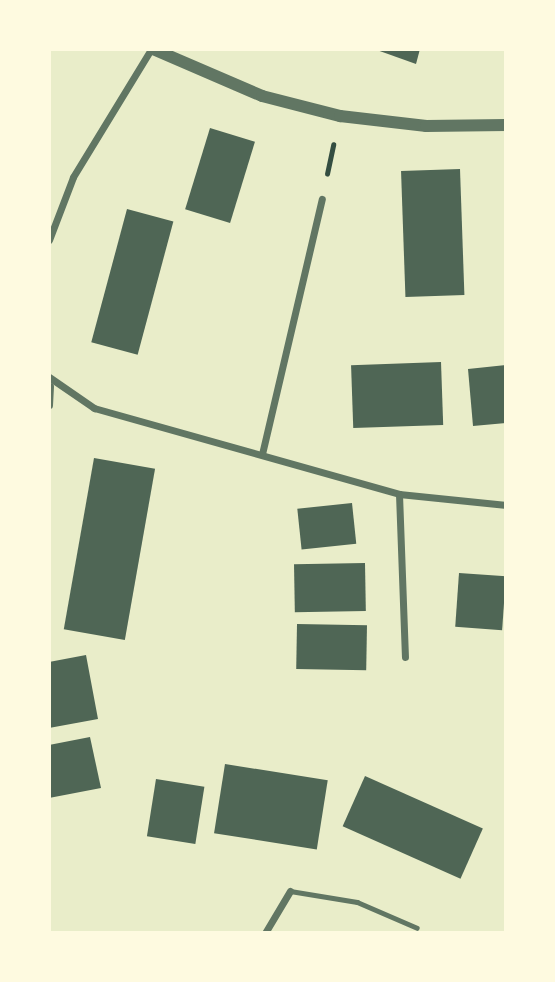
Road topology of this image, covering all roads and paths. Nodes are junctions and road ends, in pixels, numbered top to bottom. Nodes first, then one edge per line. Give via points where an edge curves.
1 (152, 49) edge
2 (340, 117) junction
3 (506, 125) edge
4 (322, 199) joint
5 (49, 240) edge
6 (49, 377) edge
7 (51, 386) edge
8 (49, 405) edge
9 (262, 454) junction
10 (399, 494) junction
11 (506, 505) edge
12 (405, 657) dead end
13 (290, 891) joint
14 (416, 928) dead end
15 (265, 933) edge

1 - 2 street via 262,96
1 - 5 street via 73,177
2 - 3 street via 426,126
2 - 4 path
4 - 9 street
6 - 7 street
7 - 8 street
7 - 9 street via 94,408
9 - 10 street
10 - 11 street
10 - 12 street
13 - 14 lane via 356,902
13 - 15 street

